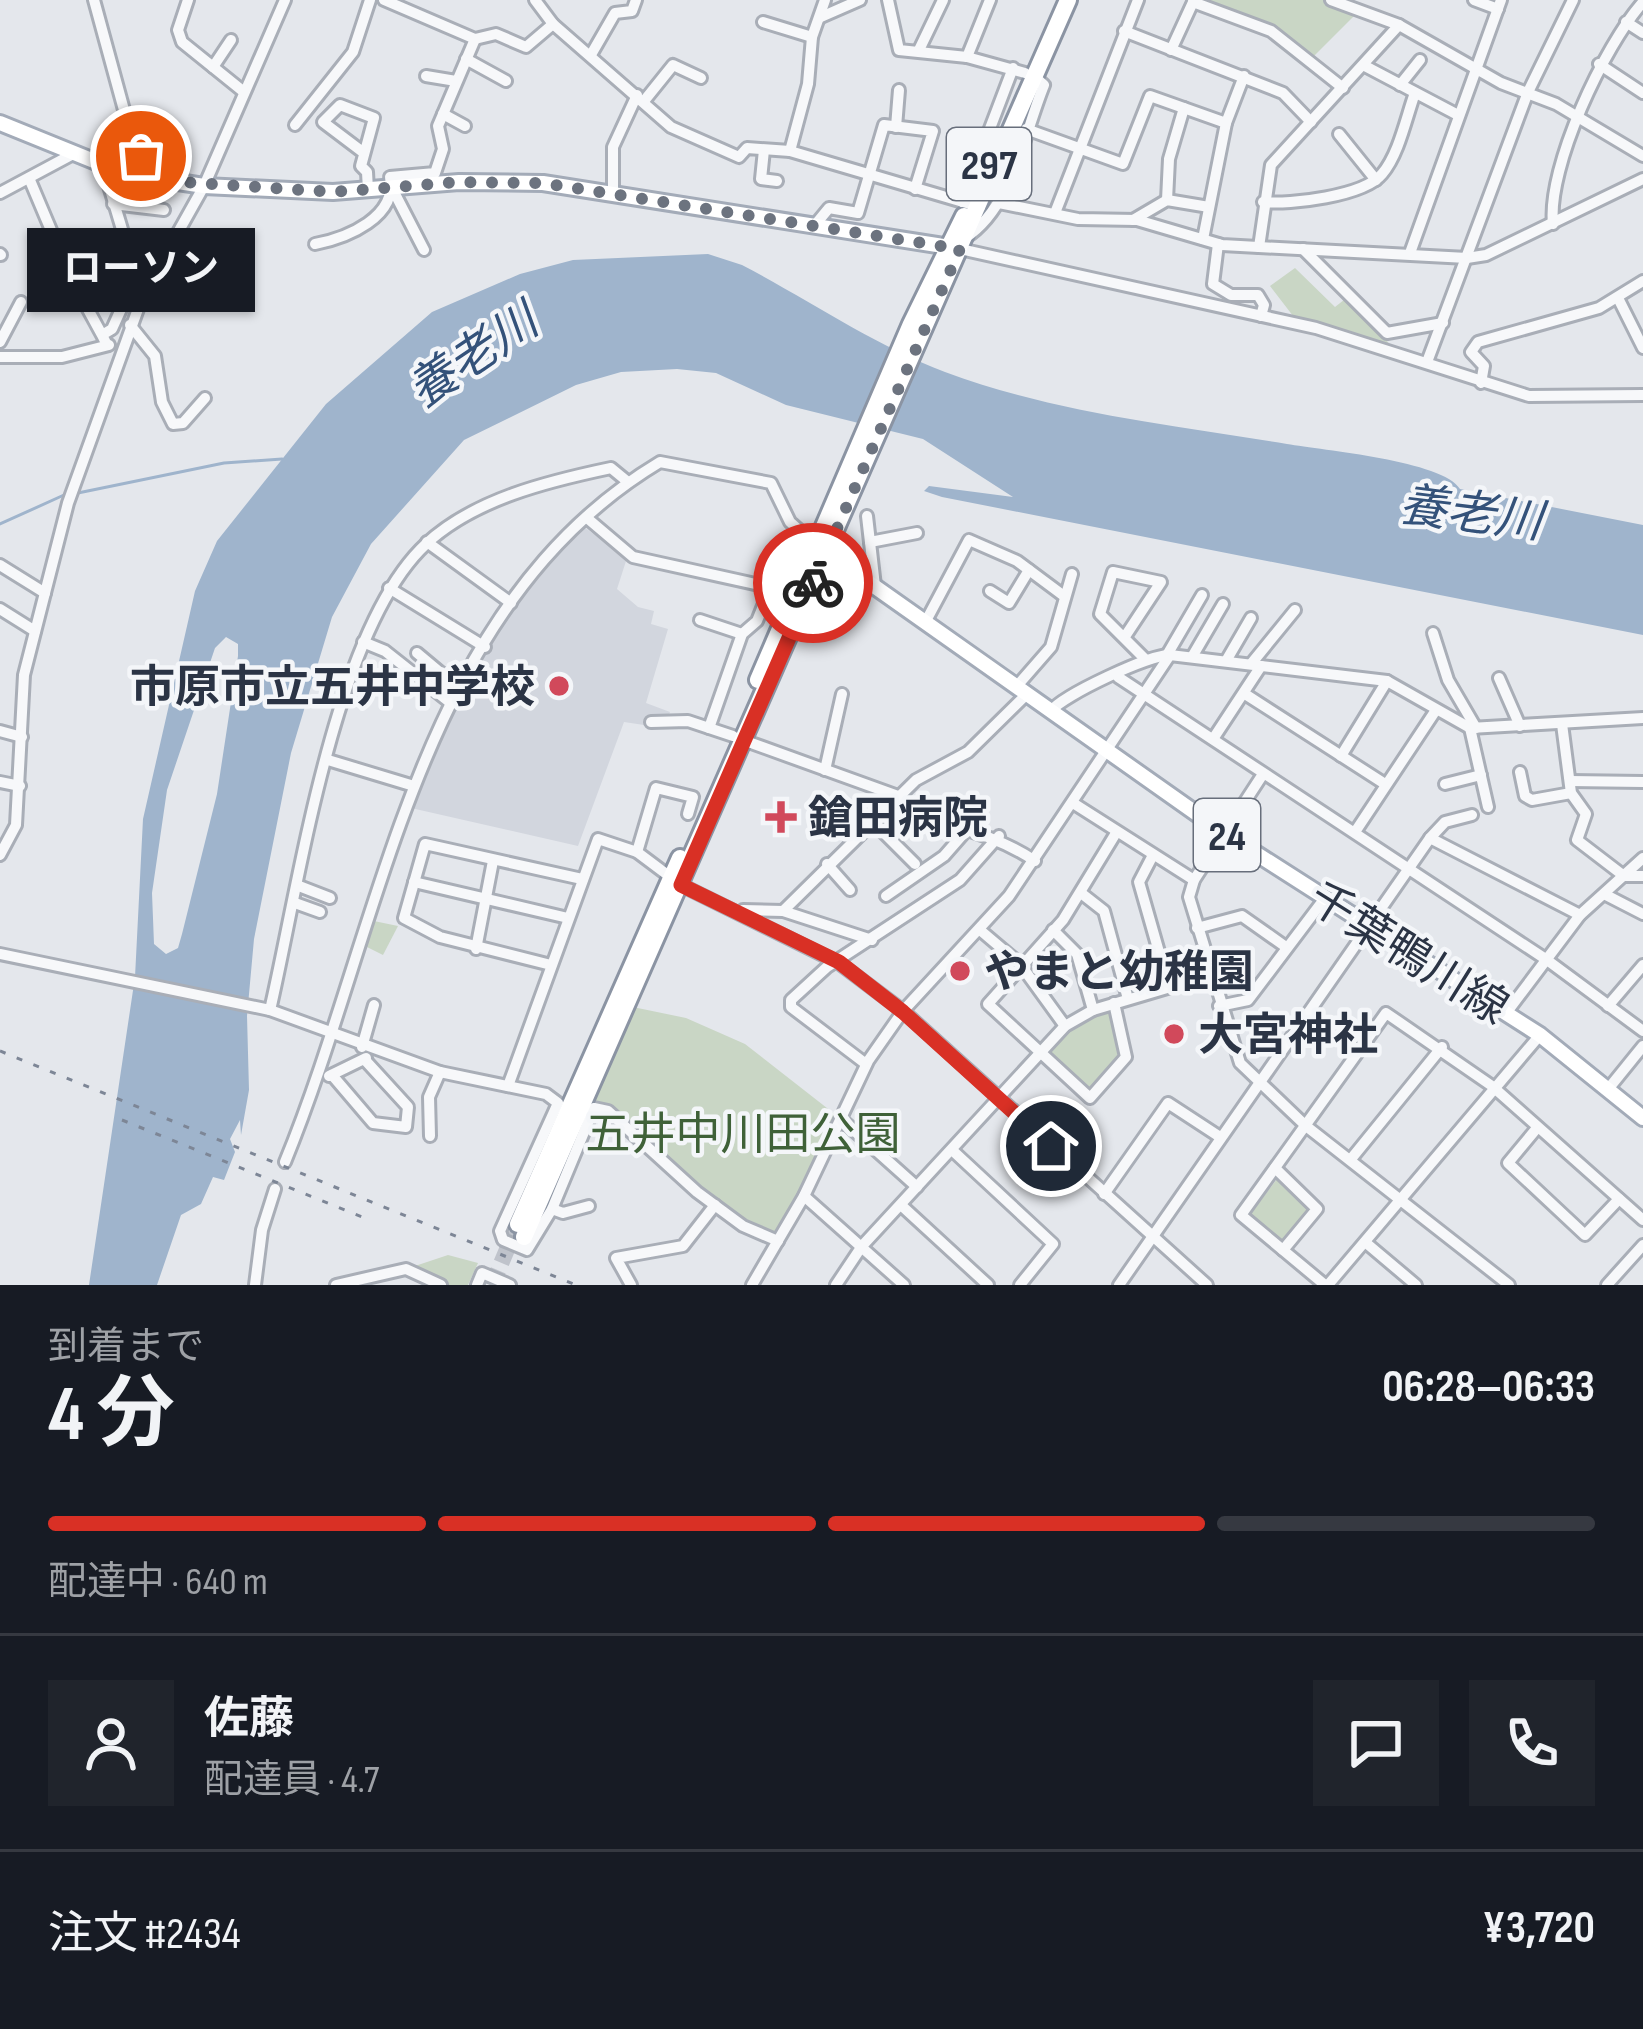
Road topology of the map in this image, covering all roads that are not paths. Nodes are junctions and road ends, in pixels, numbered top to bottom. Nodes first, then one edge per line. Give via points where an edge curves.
1 (188, 0) edge
2 (285, 0) edge
3 (370, 0) edge
4 (383, 0) edge
5 (636, 0) edge
6 (825, 0) edge
7 (860, 0) edge
8 (888, 0) edge
9 (943, 0) edge
10 (990, 0) edge
11 (1056, 0) edge
12 (1068, 0) edge
13 (1138, 0) edge
14 (1474, 0) edge
15 (1573, 0) edge
16 (97, 1) edge
17 (1193, 1) edge
18 (1338, 1) edge
19 (539, 2) edge
20 (1643, 2) edge
21 (1500, 5) edge
22 (821, 17) junction
23 (763, 22) dead end
24 (1626, 22) junction
25 (553, 24) junction
26 (1399, 25) junction
27 (1124, 32) junction
28 (1643, 33) edge
29 (812, 37) junction
30 (475, 39) junction
31 (231, 40) dead end
32 (919, 50) junction
33 (1171, 50) junction
34 (592, 53) junction
35 (967, 57) junction
36 (466, 59) junction
37 (1420, 60) dead end
38 (1599, 64) junction
39 (1365, 66) junction
40 (213, 67) junction
41 (1476, 70) junction
42 (1024, 73) junction
43 (426, 76) dead end
44 (1244, 76) junction
45 (701, 78) dead end
46 (456, 81) junction
47 (506, 81) dead end
48 (1400, 85) junction
49 (1342, 88) junction
50 (899, 90) dead end
51 (244, 92) junction
52 (1528, 92) junction
53 (1415, 93) junction
54 (1643, 93) edge
55 (640, 98) junction
56 (1184, 108) junction
57 (443, 114) junction
58 (1458, 116) junction
59 (1581, 117) junction
60 (1311, 122) junction
61 (0, 123) edge
62 (1226, 123) junction
63 (295, 125) dead end
64 (465, 125) dead end
65 (896, 127) junction
66 (1027, 129) junction
67 (1339, 134) dead end
68 (1078, 149) junction
69 (764, 150) junction
70 (790, 152) junction
71 (364, 153) junction
72 (73, 154) junction
73 (1643, 156) edge
74 (103, 166) junction
75 (866, 174) junction
76 (29, 178) junction
77 (1643, 179) edge
78 (152, 180) junction
79 (1376, 180) junction
80 (777, 181) dead end
81 (204, 187) junction
82 (392, 188) junction
83 (915, 189) junction
84 (368, 190) junction
85 (613, 192) junction
86 (0, 193) edge
87 (1167, 200) junction
88 (1263, 202) junction
89 (999, 203) junction
90 (113, 204) junction
91 (971, 205) junction
92 (1209, 207) junction
93 (164, 210) dead end
94 (1055, 213) junction
95 (1133, 220) junction
96 (1552, 224) junction
97 (815, 225) junction
98 (1203, 239) junction
99 (56, 242) dead end
100 (315, 244) dead end
101 (958, 244) junction
102 (1217, 244) junction
103 (1258, 247) junction
104 (1303, 249) junction
105 (424, 250) dead end
106 (166, 252) junction
107 (1409, 254) junction
108 (1467, 258) junction
109 (1643, 281) edge
110 (1618, 298) junction
111 (21, 302) dead end
112 (1261, 316) junction
113 (1442, 323) junction
114 (130, 326) junction
115 (2, 330) edge
116 (104, 340) junction
117 (124, 343) junction
118 (1643, 348) edge
119 (0, 357) edge
120 (1427, 362) junction
121 (1481, 383) junction
122 (1643, 395) edge
123 (205, 398) dead end
124 (628, 482) junction
125 (867, 516) dead end
126 (587, 518) junction
127 (917, 533) dead end
128 (428, 542) junction
129 (869, 542) junction
130 (821, 549) junction
131 (0, 565) edge
132 (1029, 570) junction
133 (1072, 574) dead end
134 (771, 586) junction
135 (875, 586) junction
136 (389, 588) junction
137 (990, 591) dead end
138 (45, 593) junction
139 (796, 593) junction
140 (1202, 595) dead end
141 (1064, 596) junction
142 (512, 603) junction
143 (1223, 604) dead end
144 (0, 609) edge
145 (1295, 610) dead end
146 (1250, 617) dead end
147 (700, 620) dead end
148 (927, 620) junction
149 (35, 631) junction
150 (1433, 633) dead end
151 (742, 634) junction
152 (1124, 638) junction
153 (363, 642) junction
154 (485, 647) junction
155 (417, 653) dead end
156 (1168, 655) junction
157 (1192, 657) junction
158 (1146, 660) junction
159 (1226, 661) junction
160 (1256, 665) junction
161 (1118, 676) junction
162 (1499, 678) dead end
163 (1387, 681) junction
164 (460, 689) junction
165 (1022, 690) junction
166 (1143, 693) junction
167 (842, 694) dead end
168 (1245, 694) junction
169 (452, 704) junction
170 (1436, 710) junction
171 (1051, 711) junction
172 (1643, 718) edge
173 (651, 722) dead end
174 (1562, 724) junction
175 (1520, 726) junction
176 (709, 728) junction
177 (1473, 728) junction
178 (0, 730) edge
179 (22, 737) junction
180 (738, 738) junction
181 (1213, 739) junction
182 (1110, 752) junction
183 (1341, 756) junction
184 (328, 760) junction
185 (825, 770) junction
186 (1520, 772) dead end
187 (1263, 774) junction
188 (1481, 775) junction
189 (0, 782) edge
190 (1643, 782) edge
191 (1385, 784) junction
192 (1445, 784) dead end
193 (20, 786) junction
194 (414, 786) junction
195 (1570, 787) junction
196 (894, 801) junction
197 (1073, 803) junction
198 (1488, 807) dead end
199 (688, 814) dead end
200 (1472, 815) dead end
201 (874, 823) junction
202 (6, 832) edge
203 (965, 832) junction
204 (1355, 832) junction
205 (1116, 833) junction
206 (1224, 833) junction
207 (999, 836) junction
208 (1430, 838) junction
209 (637, 852) junction
210 (0, 854) edge
211 (1152, 857) junction
212 (1643, 858) edge
213 (1035, 860) junction
214 (493, 861) junction
215 (915, 864) dead end
216 (827, 865) junction
217 (1408, 868) junction
218 (1643, 875) edge
219 (1624, 876) junction
220 (582, 879) junction
221 (1194, 880) junction
222 (676, 882) junction
223 (414, 883) junction
224 (299, 886) junction
225 (850, 890) dead end
226 (1082, 893) junction
227 (1606, 895) junction
228 (886, 896) dead end
229 (330, 898) dead end
230 (1325, 898) junction
231 (486, 901) junction
232 (295, 903) junction
233 (735, 910) junction
234 (783, 911) junction
235 (320, 912) dead end
236 (1643, 914) edge
237 (1580, 915) junction
238 (568, 919) junction
239 (1370, 926) junction
240 (1197, 928) junction
241 (980, 930) junction
242 (1053, 930) junction
243 (872, 940) junction
244 (1286, 947) junction
245 (476, 949) junction
246 (0, 954) edge
247 (1547, 960) junction
248 (839, 962) junction
249 (1020, 964) junction
250 (1643, 964) edge
251 (551, 965) junction
252 (1211, 975) junction
253 (1169, 987) junction
254 (1128, 999) junction
255 (1114, 1003) junction
256 (374, 1005) dead end
257 (1219, 1006) junction
258 (1609, 1006) junction
259 (270, 1010) junction
260 (1093, 1010) junction
261 (903, 1012) junction
262 (1507, 1012) junction
263 (1065, 1026) junction
264 (1643, 1031) edge
265 (330, 1032) junction
266 (1540, 1035) junction
267 (1643, 1046) edge
268 (1442, 1047) junction
269 (366, 1052) junction
270 (1039, 1053) junction
271 (866, 1064) junction
272 (440, 1072) junction
273 (332, 1075) junction
274 (315, 1080) junction
275 (1258, 1084) junction
276 (508, 1085) junction
277 (1492, 1086) junction
278 (1609, 1088) junction
279 (1000, 1099) junction
280 (1643, 1118) edge
281 (841, 1119) junction
282 (1306, 1126) junction
283 (1537, 1128) junction
284 (430, 1136) dead end
285 (1220, 1137) junction
286 (952, 1150) junction
287 (1351, 1159) junction
288 (285, 1162) dead end
289 (1275, 1168) junction
290 (917, 1187) junction
291 (275, 1189) dead end
292 (1104, 1194) junction
293 (804, 1196) junction
294 (1401, 1199) junction
295 (1619, 1199) junction
296 (589, 1205) dead end
297 (715, 1205) junction
298 (902, 1206) junction
299 (552, 1209) junction
300 (1643, 1220) edge
301 (519, 1235) tunnel mouth
302 (1152, 1240) junction
303 (778, 1241) junction
304 (1365, 1242) junction
305 (1643, 1245) edge
306 (862, 1246) junction
307 (1283, 1250) junction
308 (362, 1281) edge
309 (421, 1281) edge
310 (255, 1285) edge
311 (336, 1285) edge
312 (441, 1285) edge
313 (477, 1285) edge
314 (509, 1285) edge
315 (631, 1285) edge
316 (752, 1285) edge
317 (836, 1285) edge
318 (904, 1285) edge
319 (988, 1285) edge
320 (1020, 1285) edge
321 (1119, 1285) edge
322 (1207, 1285) edge
323 (1327, 1285) edge
324 (1416, 1285) edge
325 (1509, 1285) edge
326 (1607, 1285) edge

1 - 40 street via 182,42
2 - 51 street
3 - 63 street via 353,52
4 - 30 street
5 - 34 street via 632,10 614,13
6 - 22 street
7 - 22 street
8 - 32 street via 899,50
9 - 32 street
10 - 35 street
11 - 42 highway, 297
12 - 42 highway, 297
13 - 27 street
14 - 21 street
15 - 52 street
16 - 78 street via 130,132
17 - 33 street
17 - 49 street via 1271,31
18 - 26 street
19 - 25 street
20 - 24 street
21 - 41 street
22 - 29 street
23 - 29 street
24 - 28 street
24 - 38 street
25 - 30 street via 526,47 496,34
25 - 34 street
26 - 39 street
26 - 41 street
27 - 33 street
27 - 68 street
29 - 70 street
30 - 36 street
31 - 40 street
32 - 35 street
33 - 44 street
34 - 55 street
35 - 42 street
36 - 46 street
36 - 47 street
37 - 48 street
38 - 54 street
38 - 59 street
39 - 48 street
39 - 49 street
40 - 51 street
41 - 52 street
41 - 58 street
42 - 66 street via 1044,85
42 - 91 highway, 297
43 - 46 street
44 - 60 street via 1283,93
44 - 62 street
45 - 55 street via 673,64
46 - 57 street
48 - 53 street
49 - 60 street
50 - 65 street
51 - 81 street
52 - 59 street
52 - 108 street
53 - 58 street
53 - 79 street
55 - 69 street via 671,127 739,157 747,148
55 - 85 street via 614,147
56 - 62 street
56 - 68 street via 1150,96 1123,164
56 - 87 street via 1168,159
57 - 64 street
57 - 82 street via 435,173 390,177
58 - 107 street
59 - 73 street
59 - 96 street via 1550,195
60 - 88 street via 1271,165
61 - 72 main road
62 - 92 street
65 - 75 street via 884,125
65 - 83 street via 932,131
66 - 68 street
66 - 89 street
67 - 79 street
68 - 94 street
69 - 70 street
69 - 80 street via 761,179
70 - 75 street
71 - 71 street via 374,118 340,105 323,122
71 - 84 street
72 - 74 main road
72 - 76 street
74 - 78 main road
74 - 90 street
75 - 83 street
75 - 97 street via 858,213 829,208
76 - 86 street
76 - 99 street
77 - 96 street
78 - 81 main road
79 - 88 street via 1294,205
81 - 84 main road
81 - 106 street
82 - 84 main road
82 - 85 main road via 501,181
82 - 100 street via 381,212 346,238
82 - 105 street
83 - 91 street
85 - 97 main road
87 - 92 street
87 - 95 street
88 - 103 street
89 - 94 street
89 - 101 street
90 - 93 street
90 - 106 street via 127,246
91 - 101 highway, 297
92 - 98 street
94 - 95 street
95 - 98 street
96 - 108 street
97 - 101 main road
98 - 102 street
101 - 112 street
101 - 130 highway, 297
102 - 103 street
102 - 112 street via 1214,284 1223,293 1258,295
103 - 104 street
104 - 107 street
104 - 113 street via 1387,333
106 - 114 street
107 - 108 street
108 - 113 street
109 - 110 street
110 - 118 street
110 - 121 street via 1478,342 1471,352 1484,366
111 - 115 street
112 - 120 street
113 - 120 street
114 - 117 street
114 - 123 street via 155,356 173,424
116 - 116 street via 65,267 103,248 125,298
116 - 117 street
116 - 119 street via 62,357
117 - 138 street
120 - 121 street
121 - 122 street via 1529,396
124 - 126 street
124 - 128 street via 611,468 554,480
124 - 130 street via 660,462 771,483 790,522
125 - 129 street
126 - 134 street via 634,557
126 - 142 street via 556,543
127 - 129 street
128 - 136 street
128 - 142 street
129 - 135 street
130 - 135 main road, 千葉鴨川線 / 24
130 - 139 highway, 297
130 - 180 highway, 297
131 - 138 street
132 - 137 street via 1009,603
132 - 141 street
132 - 148 street via 970,540
133 - 141 street
134 - 139 street
134 - 151 street via 757,621
135 - 148 main road, 千葉鴨川線 / 24
136 - 153 street
136 - 154 street
138 - 149 street
139 - 180 highway, 297
140 - 156 street
141 - 165 street via 1051,647
142 - 154 street
143 - 157 street
144 - 149 street
145 - 160 street
146 - 159 street
147 - 151 street
148 - 165 main road, 千葉鴨川線 / 24
149 - 179 street
150 - 177 street
151 - 176 street
152 - 152 street via 1100,614 1112,572 1161,582
152 - 158 street
153 - 169 street
153 - 184 street
154 - 164 street
155 - 164 street
156 - 157 street
156 - 158 street
156 - 166 street
157 - 159 street
158 - 161 street
159 - 160 street
160 - 163 street
160 - 168 street
161 - 166 street
161 - 171 street
162 - 175 street
163 - 170 street
163 - 183 street
164 - 169 street
165 - 171 main road, 千葉鴨川線 / 24
165 - 196 street via 968,752
166 - 181 street
166 - 182 street
167 - 185 street
168 - 181 street
168 - 183 street
169 - 194 street
170 - 177 street
170 - 191 street
171 - 182 main road, 千葉鴨川線 / 24
172 - 174 street
173 - 176 street
174 - 175 street
174 - 195 street
175 - 177 street
176 - 180 street
177 - 188 street
178 - 179 street
179 - 193 street
180 - 185 street
180 - 222 highway, 297
181 - 187 street
182 - 197 street
182 - 206 main road, 千葉鴨川線 / 24
183 - 191 street
184 - 194 street
184 - 224 street
185 - 196 street
186 - 195 street via 1532,800
187 - 204 street
187 - 206 street
188 - 192 street
188 - 198 street
189 - 193 street
190 - 195 street
191 - 204 street
193 - 202 street
194 - 265 street
195 - 219 street via 1586,814 1577,840
196 - 201 street
196 - 203 street
197 - 205 street
197 - 213 street
199 - 209 street via 693,797 656,788
200 - 208 street via 1445,822
201 - 215 street
201 - 216 street
202 - 210 street
203 - 207 street
203 - 228 street
204 - 217 street
205 - 211 street
205 - 226 street
206 - 221 street
206 - 230 main road, 千葉鴨川線 / 24
207 - 213 street
207 - 243 street via 961,880
208 - 217 street
208 - 237 street
209 - 220 street via 598,839
209 - 222 street
211 - 221 street
211 - 253 street via 1139,882
212 - 219 street
213 - 241 street
214 - 220 street
214 - 223 street via 425,844
214 - 231 street
216 - 225 street
216 - 234 street
217 - 239 street
217 - 247 street
218 - 219 street
219 - 227 street
220 - 238 street
221 - 240 street
222 - 233 street
222 - 301 highway, 297
223 - 231 street
223 - 245 street via 404,917
224 - 229 street
224 - 232 street
226 - 242 street
226 - 254 street via 1103,911
227 - 236 street
227 - 237 street
230 - 239 main road, 千葉鴨川線 / 24
230 - 244 street
231 - 238 street
231 - 245 street
232 - 235 street
232 - 259 street
233 - 234 street
233 - 248 street
234 - 243 street
237 - 247 street
238 - 251 street
239 - 262 main road, 千葉鴨川線 / 24
239 - 275 street
240 - 244 street via 1242,916
240 - 252 street
241 - 249 street
241 - 261 street
242 - 249 street
242 - 260 street via 1077,954
243 - 248 street
244 - 257 street via 1248,1000
245 - 251 street
246 - 259 street
247 - 258 street
247 - 262 street
248 - 261 street
248 - 271 street via 791,1007
249 - 263 street
249 - 270 street via 988,1004
250 - 258 street
251 - 276 street
252 - 253 street
252 - 257 street
253 - 254 street
254 - 255 street
255 - 260 street
255 - 270 street via 1126,1057 1090,1098
256 - 269 street
257 - 275 street via 1233,1052
258 - 264 street
259 - 265 street
260 - 263 street
261 - 271 street
261 - 279 street
262 - 266 main road, 千葉鴨川線 / 24
263 - 270 street
265 - 269 street
265 - 274 street
266 - 277 street
266 - 278 main road, 千葉鴨川線 / 24
267 - 278 street
268 - 277 street
268 - 282 street via 1386,1013
268 - 287 street
269 - 272 street
269 - 273 street
269 - 273 street via 408,1107 406,1127 373,1123
270 - 279 street
271 - 281 street
272 - 276 street
272 - 284 street via 428,1097
273 - 274 street
274 - 288 street
275 - 282 street
275 - 285 street
276 - 299 street via 558,1103 500,1231 503,1240 534,1248
277 - 283 street
277 - 294 street
278 - 280 main road, 千葉鴨川線 / 24
279 - 286 street
279 - 292 street
281 - 290 street
281 - 293 street
282 - 287 street
282 - 289 street
283 - 295 street
283 - 295 street via 1508,1163 1585,1235
285 - 292 street via 1168,1102
285 - 302 street
286 - 290 street
286 - 320 street via 1053,1244
287 - 294 street
289 - 307 street via 1317,1209
289 - 307 street via 1241,1215
290 - 298 street
291 - 310 street
292 - 302 street
293 - 303 street
293 - 306 street
294 - 304 street
294 - 325 street
295 - 300 street
296 - 299 street via 562,1214
297 - 299 street via 608,1111 593,1108
297 - 303 street
297 - 315 street via 683,1246 616,1258
298 - 306 street
298 - 319 street
302 - 321 street
302 - 322 street
303 - 316 street
304 - 323 street
304 - 324 street
305 - 326 street
306 - 317 street
306 - 318 street
307 - 323 street
308 - 309 street via 406,1269
308 - 311 street
309 - 312 street
313 - 314 street via 482,1273

